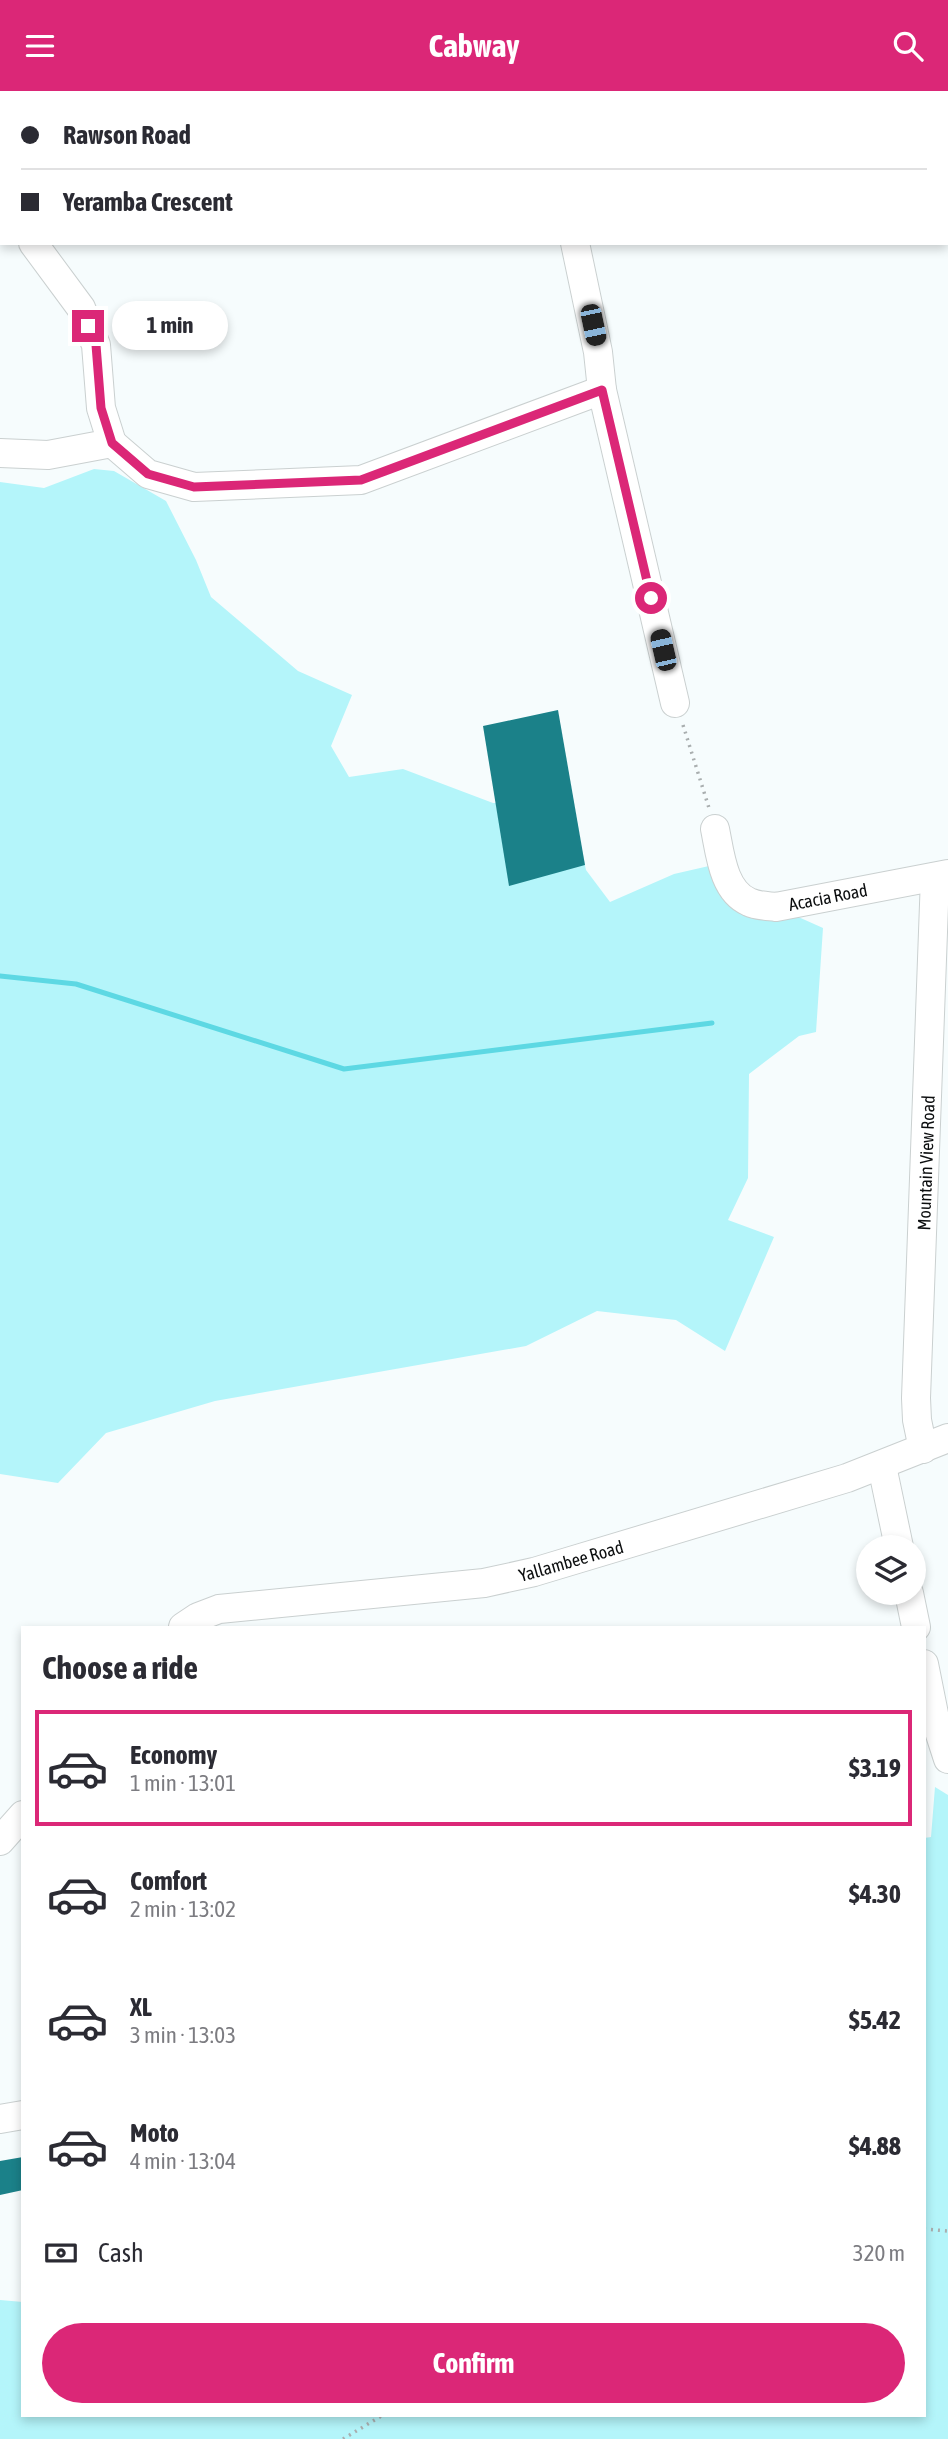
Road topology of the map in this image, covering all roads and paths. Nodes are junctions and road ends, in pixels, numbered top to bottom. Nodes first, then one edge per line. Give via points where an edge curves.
1 (34, 245) edge
2 (575, 245) edge
3 (602, 390) junction
4 (112, 443) junction
5 (0, 453) edge
6 (675, 703) joint
7 (715, 829) joint
8 (942, 875) edge
9 (935, 1443) edge
10 (881, 1466) junction
11 (896, 1535) edge
12 (911, 1605) edge
13 (184, 1626) edge
14 (916, 1626) edge
15 (926, 1672) edge
16 (935, 1708) edge
17 (948, 1759) edge
18 (21, 1817) edge
19 (0, 1841) edge
20 (21, 2115) edge
21 (0, 2119) edge
22 (926, 2229) edge
23 (948, 2231) edge
24 (380, 2417) edge
25 (343, 2439) edge

1 - 4 street via 81,308 96,345 101,408
2 - 3 street
3 - 4 street via 361,480 194,487 148,474
3 - 6 street
4 - 5 street via 48,455
6 - 7 path
7 - 8 street, Acacia Road via 722,863 737,895 750,903 776,907
8 - 9 street, Mountain View Road via 916,1398 917,1420
9 - 10 street, Yallambee Road
10 - 11 street
10 - 13 street, Yallambee Road via 509,1578 219,1609
12 - 14 street
15 - 16 street
16 - 17 street
18 - 19 street
20 - 21 street
22 - 23 path
24 - 25 path

